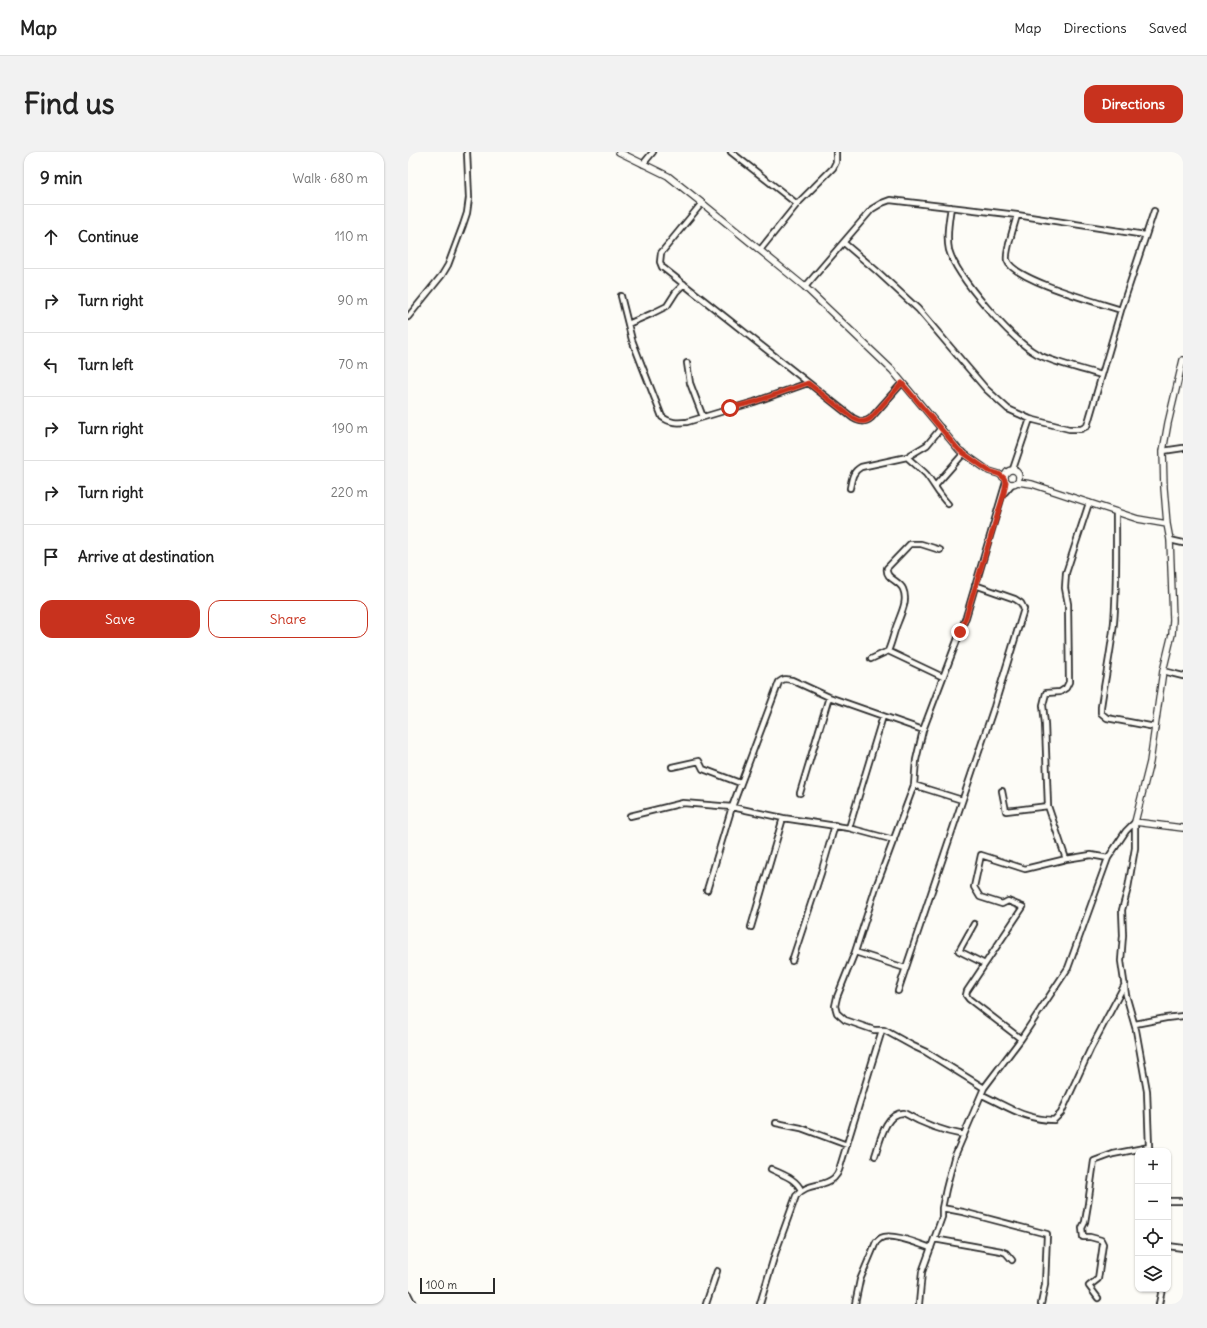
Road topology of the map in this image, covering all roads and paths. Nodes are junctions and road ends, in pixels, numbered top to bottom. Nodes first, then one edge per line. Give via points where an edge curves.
1 (467, 152) edge
2 (619, 152) edge
3 (653, 152) edge
4 (732, 152) edge
5 (836, 152) edge
6 (643, 164) junction
7 (702, 203) junction
8 (797, 204) junction
9 (951, 207) junction
10 (1154, 211) dead end
11 (1017, 215) junction
12 (1145, 235) junction
13 (844, 243) junction
14 (760, 250) junction
15 (684, 284) junction
16 (805, 287) junction
17 (621, 296) dead end
18 (1121, 310) junction
19 (408, 317) edge
20 (628, 324) junction
21 (1183, 360) edge
22 (687, 363) dead end
23 (1102, 375) junction
24 (808, 383) junction
25 (902, 383) junction
26 (703, 416) junction
27 (1030, 419) junction
28 (942, 428) junction
29 (1183, 448) edge
30 (1163, 451) junction
31 (964, 453) junction
32 (907, 457) junction
33 (1013, 470) junction
34 (1019, 474) junction
35 (1009, 480) junction
36 (1032, 484) junction
37 (935, 486) junction
38 (850, 488) dead end
39 (1089, 503) junction
40 (948, 504) dead end
41 (1116, 512) junction
42 (1167, 524) junction
43 (1170, 540) junction
44 (1183, 543) edge
45 (940, 550) dead end
46 (975, 585) junction
47 (888, 651) junction
48 (871, 659) dead end
49 (1163, 671) junction
50 (1183, 676) edge
51 (943, 677) junction
52 (829, 697) junction
53 (883, 716) junction
54 (1155, 727) junction
55 (922, 730) junction
56 (672, 767) dead end
57 (740, 783) junction
58 (914, 785) junction
59 (1002, 791) dead end
60 (800, 793) dead end
61 (962, 800) junction
62 (1048, 806) junction
63 (732, 807) junction
64 (630, 816) dead end
65 (783, 818) junction
66 (1136, 822) junction
67 (835, 825) junction
68 (849, 828) junction
69 (1183, 828) edge
70 (894, 840) junction
71 (1108, 858) junction
72 (1066, 859) junction
73 (707, 890) dead end
74 (974, 924) dead end
75 (751, 927) dead end
76 (855, 952) junction
77 (792, 961) dead end
78 (985, 964) junction
79 (905, 968) junction
80 (1125, 984) junction
81 (898, 991) dead end
82 (1183, 1016) edge
83 (1135, 1024) junction
84 (882, 1030) junction
85 (1021, 1039) junction
86 (984, 1088) junction
87 (982, 1095) junction
88 (776, 1123) dead end
89 (964, 1135) junction
90 (847, 1145) junction
91 (1149, 1148) edge
92 (1135, 1151) edge
93 (875, 1156) dead end
94 (771, 1169) dead end
95 (801, 1190) junction
96 (1171, 1200) edge
97 (1183, 1201) edge
98 (942, 1208) junction
99 (934, 1239) junction
100 (1171, 1246) edge
101 (930, 1248) junction
102 (1183, 1248) edge
103 (1012, 1260) dead end
104 (717, 1271) dead end
105 (1161, 1292) edge
106 (408, 1294) edge
107 (1098, 1298) dead end
108 (413, 1304) edge
109 (706, 1304) edge
110 (760, 1304) edge
111 (855, 1304) edge
112 (919, 1304) edge
113 (1041, 1304) edge
114 (1159, 1304) edge

1 - 19 street via 468,212 448,265
2 - 6 street
3 - 6 street
4 - 8 street
5 - 8 street via 833,168
6 - 7 street via 668,176
7 - 14 street
7 - 15 street via 660,258 662,267
8 - 14 street
9 - 11 street
9 - 13 street via 890,200 872,209
9 - 23 street via 948,229 949,248 953,260 986,306 1024,345 1037,354
10 - 12 street
11 - 12 street
11 - 18 street via 1006,258 1009,264 1054,289
12 - 18 street
13 - 16 street
13 - 27 street via 918,309 986,389 1008,409
14 - 16 street
15 - 20 street via 667,306
15 - 24 street
16 - 25 street via 892,370
17 - 20 street
18 - 23 street
20 - 26 street via 662,417 676,423
21 - 30 street
22 - 26 street via 690,383
23 - 27 street via 1087,426 1084,428 1069,429
24 - 25 street via 853,418 864,422 871,418
24 - 26 street
25 - 28 street
27 - 33 street
28 - 31 street
28 - 32 street via 927,445
29 - 30 street
30 - 42 street
31 - 35 street via 989,471
31 - 37 street
32 - 37 street
32 - 38 street via 856,469
33 - 34 street
33 - 35 street via 1010,469
34 - 35 street
34 - 36 street
35 - 36 street
35 - 46 street
36 - 39 street
37 - 40 street via 938,494
39 - 41 street
39 - 62 street via 1066,573 1068,682 1066,688 1060,692 1046,693 1043,705
41 - 42 street
41 - 54 street via 1114,621 1101,713 1107,718
42 - 43 street
43 - 44 street
43 - 49 street via 1173,620 1170,646
45 - 47 street via 921,544 910,544 887,568 889,576 900,584 905,598 903,611
46 - 51 street via 966,617
46 - 61 street via 1015,599 1024,609
47 - 48 street
47 - 51 street
49 - 50 street
49 - 54 street
51 - 55 street
52 - 53 street
52 - 57 street via 792,680 779,682
52 - 60 street
53 - 55 street
53 - 68 street
54 - 66 street
55 - 58 street
56 - 57 street via 699,761 703,769
57 - 63 street
58 - 61 street
58 - 70 street
59 - 62 street via 1006,810
61 - 79 street
62 - 72 street
63 - 64 street via 683,803
63 - 65 street
63 - 73 street
65 - 67 street
65 - 75 street
66 - 69 street
66 - 71 street via 1126,831
66 - 80 street via 1135,848 1122,910 1121,961
67 - 68 street
67 - 77 street
68 - 70 street
70 - 76 street
71 - 72 street via 1092,855
71 - 85 street via 1068,968
72 - 78 street via 1025,869 981,855 974,887 980,897 1002,904 1008,901 1022,907
74 - 78 street via 959,951
76 - 79 street
76 - 84 street via 837,997 837,1013 846,1020 874,1030
78 - 85 street via 966,995
79 - 81 street
80 - 83 street
80 - 87 street via 1090,1050 1061,1113 1054,1120 1040,1120 1022,1115
82 - 83 street
83 - 91 street via 1147,1091
84 - 86 street via 926,1052
84 - 90 street
85 - 86 street
86 - 87 street
87 - 89 street
88 - 90 street via 801,1128
89 - 93 street via 946,1132 900,1112 887,1123
89 - 98 street via 954,1158
90 - 95 street via 835,1178
92 - 107 street via 1113,1154 1094,1161 1082,1228 1083,1237 1090,1236 1101,1240 1103,1244 1098,1279 1089,1286
94 - 95 street via 794,1180
95 - 110 street via 796,1196 775,1254
96 - 97 street
98 - 99 street via 942,1217
98 - 113 street via 1047,1234
99 - 101 street
99 - 103 street via 1006,1252
100 - 102 street
101 - 111 street via 896,1237 880,1238 860,1280
101 - 112 street via 922,1272
104 - 109 street
105 - 114 street
106 - 108 street

